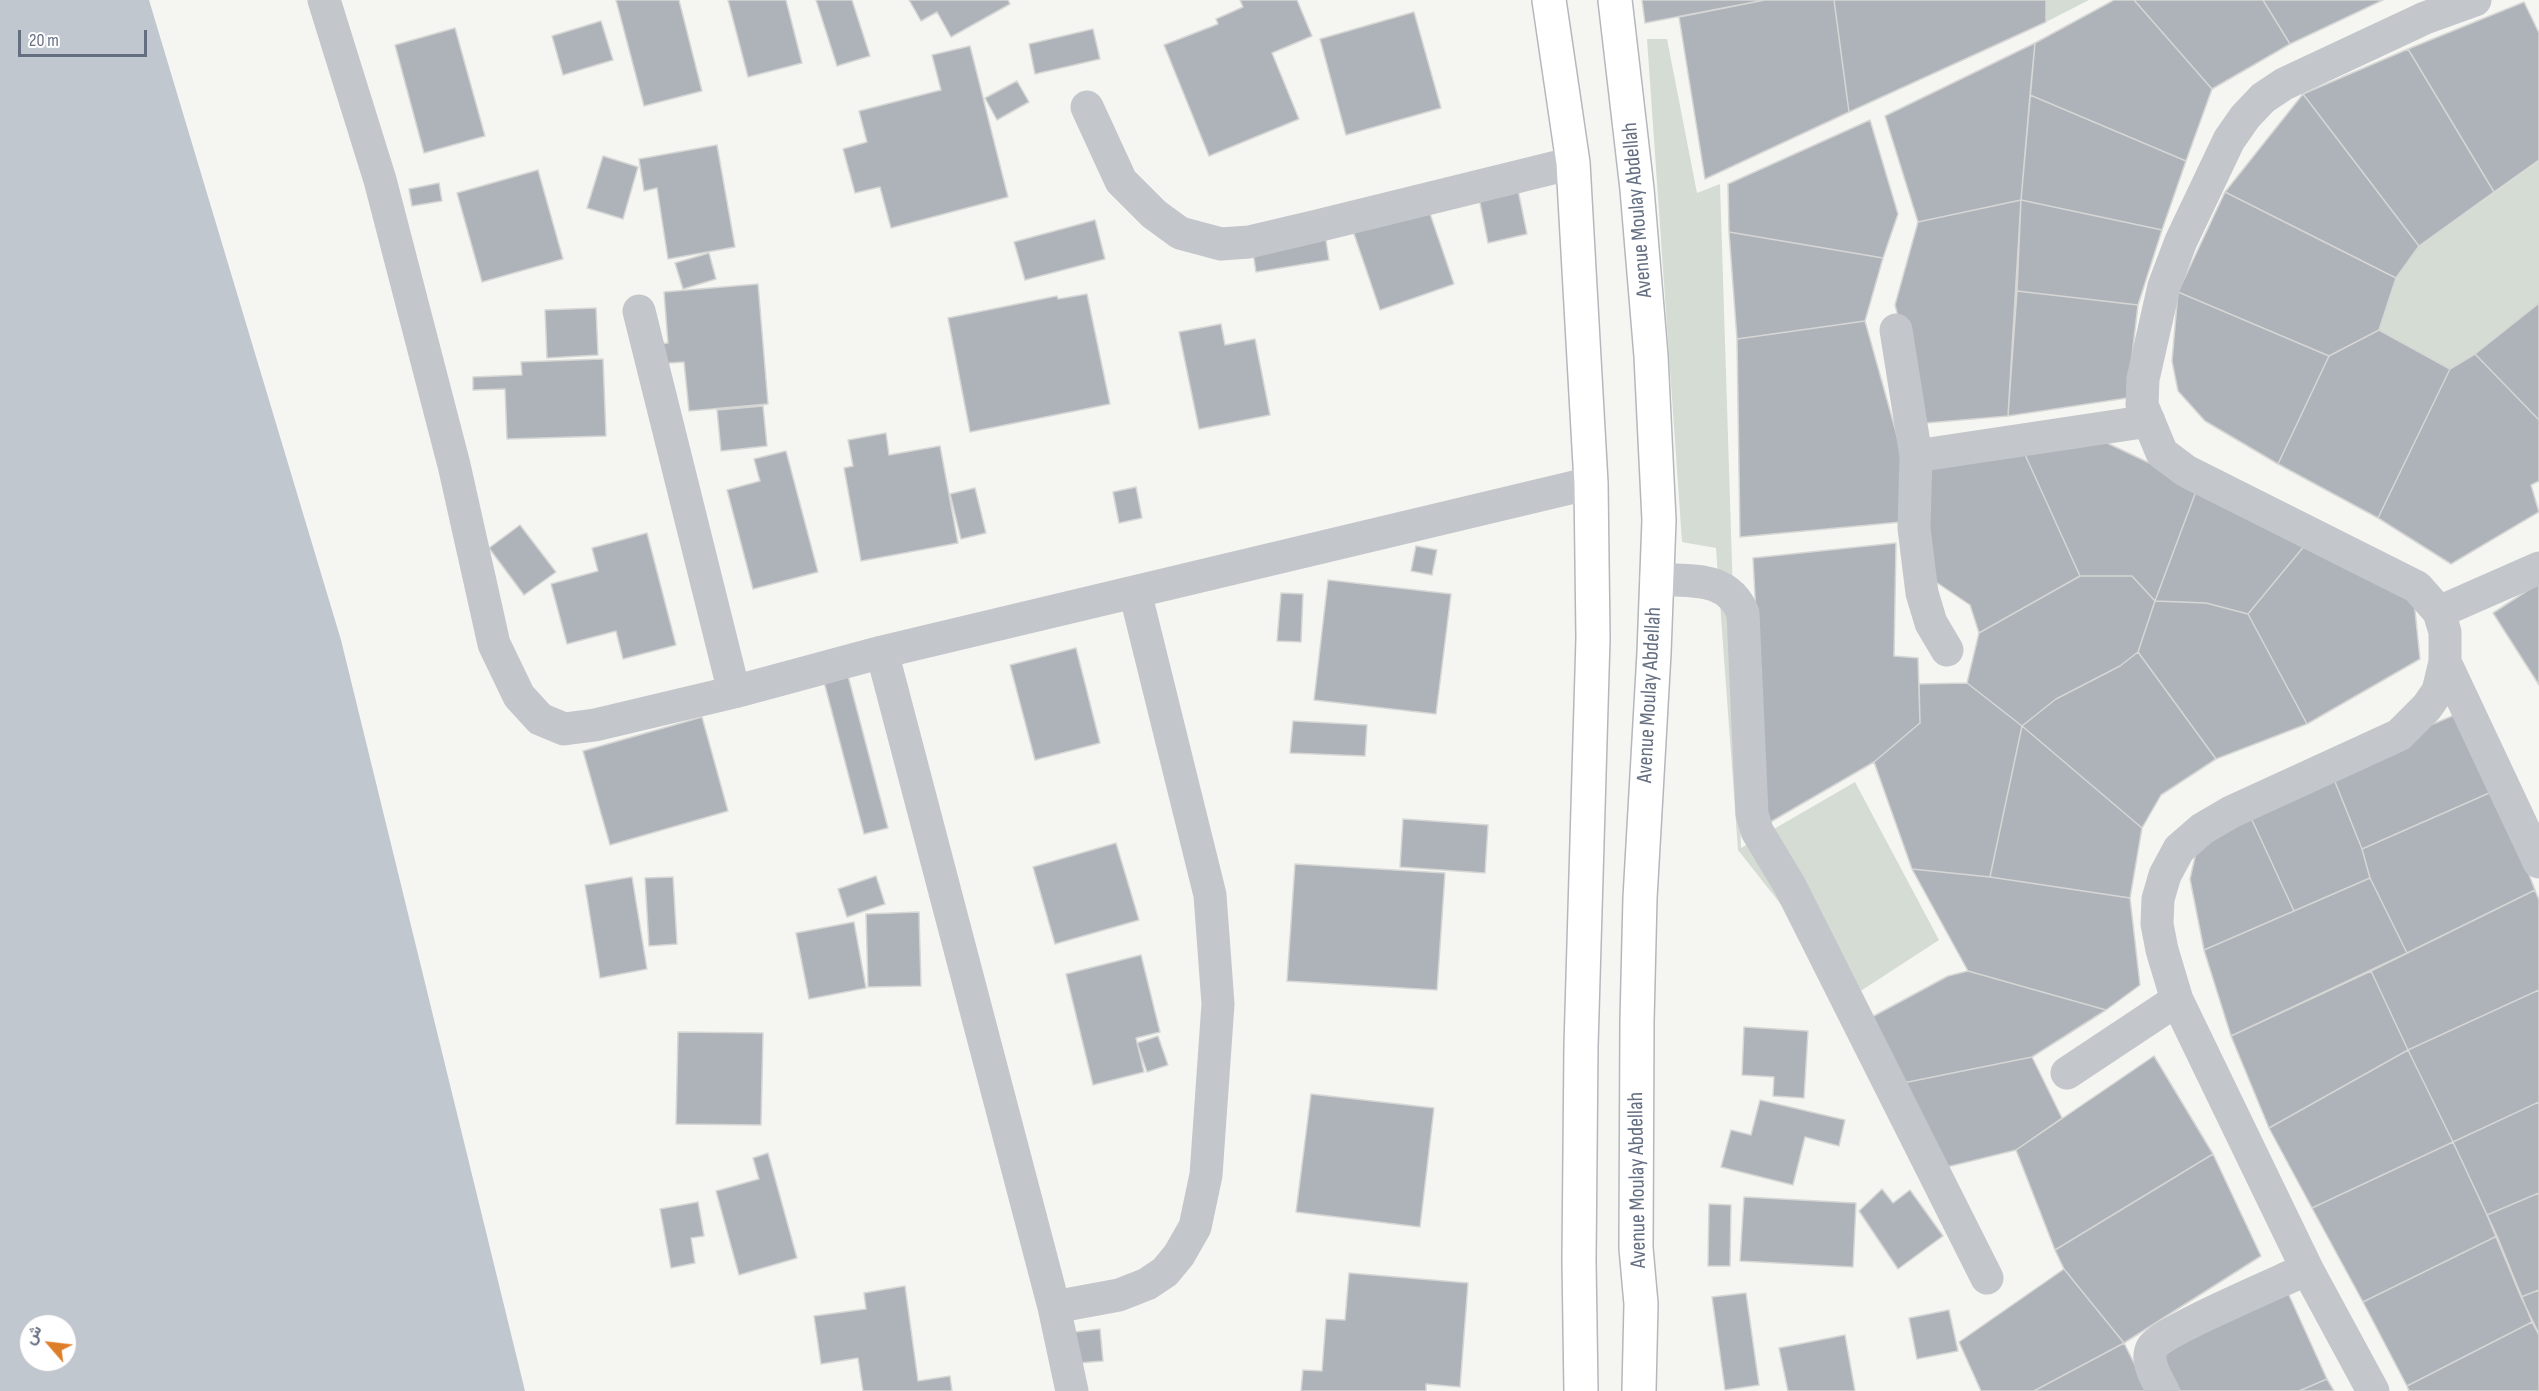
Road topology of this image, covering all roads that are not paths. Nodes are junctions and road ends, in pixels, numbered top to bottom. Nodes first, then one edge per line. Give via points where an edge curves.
1 (324, 0) edge
2 (1549, 0) edge
3 (1616, 0) edge
4 (2475, 0) edge
5 (1088, 107) dead end
6 (1573, 163) junction
7 (639, 311) dead end
8 (1896, 330) dead end
9 (2149, 421) junction
10 (1916, 456) junction
11 (1591, 483) junction
12 (2539, 567) edge
13 (1656, 579) junction
14 (1135, 592) junction
15 (2439, 612) junction
16 (1947, 650) dead end
17 (882, 652) junction
18 (2445, 662) junction
19 (734, 692) junction
20 (2539, 862) edge
21 (2177, 1000) junction
22 (2067, 1073) dead end
23 (2307, 1269) junction
24 (1987, 1278) dead end
25 (1054, 1306) junction
26 (1072, 1391) edge
27 (1581, 1391) edge
28 (1639, 1391) edge
29 (2163, 1391) edge
30 (2373, 1391) edge

1 - 19 street via 383,192 454,465 494,644 519,696 540,719 564,729
2 - 6 main road
3 - 13 main road, Avenue Moulay Abdellah via 1651,356 1659,520
4 - 9 street via 2425,18 2284,84 2245,117 2229,140 2164,285 2143,379 2142,405
5 - 6 street via 1121,181 1180,233 1221,244 1249,242
6 - 11 main road
7 - 19 street
8 - 10 street
9 - 10 street
9 - 15 street via 2162,453 2186,471 2417,587
10 - 16 street via 1914,528 1922,593 1931,622
11 - 14 street
11 - 27 main road via 1593,638 1581,1046
12 - 15 street
13 - 24 street via 1715,584 1737,600 1743,613 1750,797 1756,831 1790,886
13 - 28 main road, Avenue Moulay Abdellah via 1636,1021
14 - 17 street
14 - 25 street via 1210,895 1218,1004 1206,1175 1195,1227 1165,1272 1119,1295
15 - 18 street via 2445,632
17 - 19 street
17 - 25 street
18 - 20 street
18 - 21 street via 2438,691 2399,735 2231,812 2179,849 2165,875 2158,899 2157,924
21 - 22 street
21 - 23 street
23 - 29 street via 2176,1329 2153,1346 2150,1364
23 - 30 street
25 - 26 street

